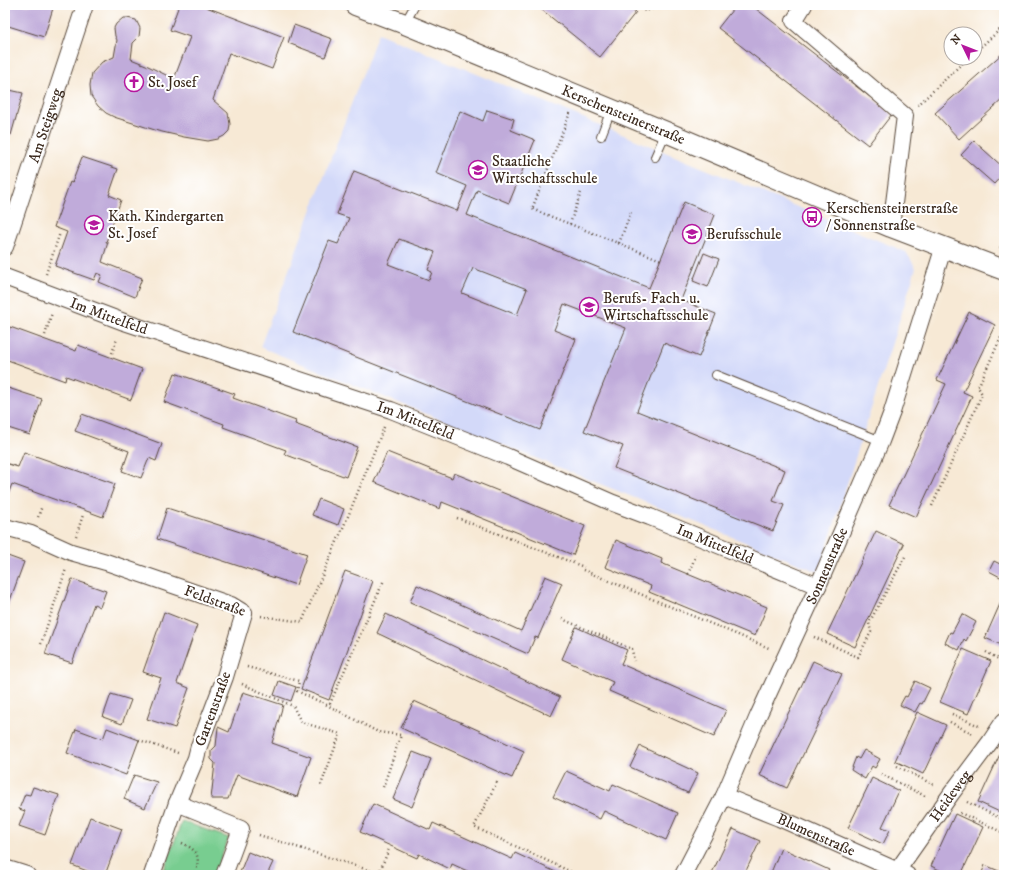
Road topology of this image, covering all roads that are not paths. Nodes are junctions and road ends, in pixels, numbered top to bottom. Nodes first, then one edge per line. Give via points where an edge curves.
1 (85, 5) edge
2 (355, 5) edge
3 (415, 5) edge
4 (804, 5) edge
5 (405, 24) junction
6 (611, 109) junction
7 (666, 132) junction
8 (601, 136) dead end
9 (655, 157) dead end
10 (891, 227) junction
11 (944, 246) junction
12 (5, 247) edge
13 (1000, 266) edge
14 (5, 277) edge
15 (716, 375) dead end
16 (881, 441) junction
17 (5, 527) edge
18 (818, 586) junction
19 (244, 613) joint
20 (1004, 721) edge
21 (724, 796) junction
22 (177, 803) junction
23 (5, 868) edge
24 (902, 873) edge
25 (27, 875) edge
26 (152, 875) edge
27 (224, 875) edge
28 (683, 875) edge

1 - 12 street, Am Steigweg
2 - 5 street, Kerschensteinerstraße
3 - 5 lane
4 - 10 street via 794,21 906,116
5 - 6 street, Kerschensteinerstraße
6 - 7 street, Kerschensteinerstraße
6 - 8 lane
7 - 9 lane
7 - 10 street, Kerschensteinerstraße
10 - 11 street, Kerschensteinerstraße
11 - 13 street, Kerschensteinerstraße
11 - 16 street, Sonnenstraße
14 - 18 street, Im Mittelfeld via 137,326 391,410
15 - 16 lane
16 - 18 street, Sonnenstraße
17 - 19 street, Feldstraße via 30,534 71,552 231,605
18 - 21 street, Sonnenstraße
19 - 22 street, Gartenstraße via 196,758
20 - 24 street, Heideweg via 951,794
21 - 24 street, Blumenstraße
21 - 28 street, Sonnenstraße
22 - 26 street, Gartenstraße
22 - 27 street via 241,829
23 - 25 street

